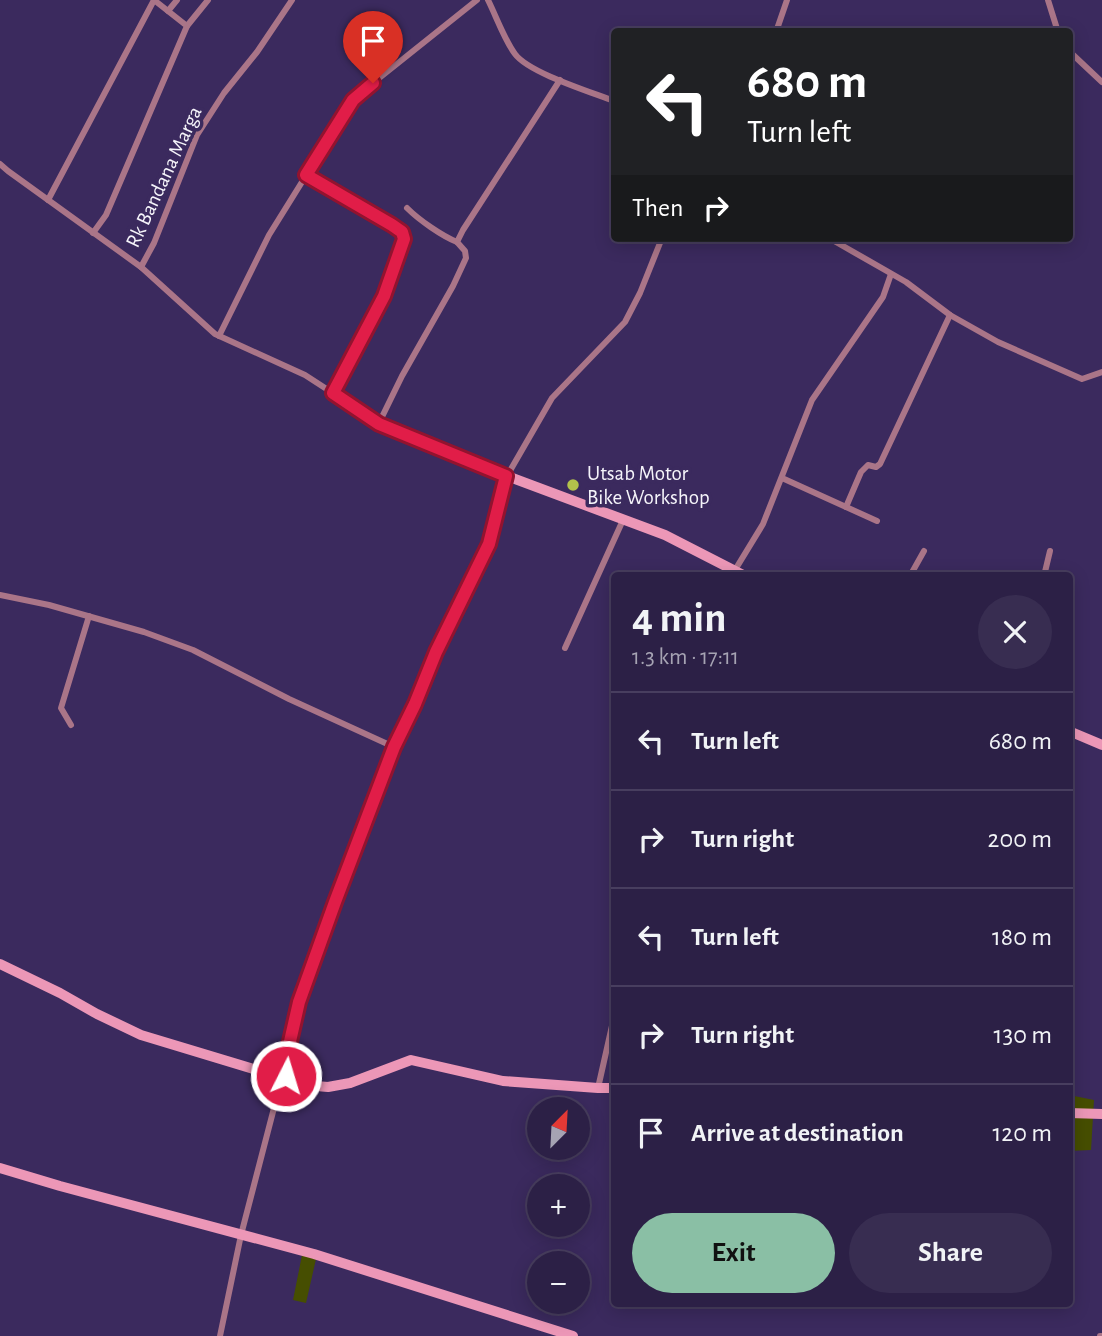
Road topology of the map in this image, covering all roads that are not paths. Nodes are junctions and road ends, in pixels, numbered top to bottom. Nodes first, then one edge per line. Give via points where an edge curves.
1 (154, 0) edge
2 (177, 0) edge
3 (208, 0) edge
4 (292, 0) edge
5 (477, 0) edge
6 (488, 0) edge
7 (787, 0) edge
8 (1048, 0) edge
9 (168, 11) junction
10 (187, 26) junction
11 (777, 28) edge
12 (1057, 28) edge
13 (1073, 55) edge
14 (560, 80) junction
15 (1102, 82) edge
16 (611, 100) edge
17 (0, 164) edge
18 (306, 175) junction
19 (48, 200) junction
20 (407, 208) dead end
21 (93, 233) junction
22 (457, 242) junction
23 (660, 242) edge
24 (836, 242) edge
25 (141, 267) junction
26 (891, 274) junction
27 (950, 315) junction
28 (219, 336) junction
29 (1102, 372) edge
30 (333, 393) junction
31 (379, 424) junction
32 (506, 476) junction
33 (782, 478) junction
34 (846, 507) junction
35 (623, 520) junction
36 (877, 521) dead end
37 (924, 551) dead end
38 (1050, 551) dead end
39 (735, 569) junction
40 (740, 572) edge
41 (912, 572) edge
42 (1045, 572) edge
43 (0, 596) edge
44 (89, 616) junction
45 (565, 648) dead end
46 (71, 725) dead end
47 (1073, 733) edge
48 (1102, 745) edge
49 (394, 747) junction
50 (0, 964) edge
51 (611, 1030) edge
52 (282, 1077) junction
53 (598, 1088) junction
54 (611, 1088) edge
55 (1073, 1113) edge
56 (1102, 1114) edge
57 (0, 1168) edge
58 (241, 1235) junction
59 (220, 1336) edge
60 (573, 1336) edge

1 - 9 street
1 - 19 street
2 - 9 street
3 - 10 street
4 - 25 street, Rk Bandana Marga via 197,135
5 - 18 street via 353,100
6 - 14 street via 513,53 535,70
7 - 11 street
8 - 12 street
9 - 10 street
10 - 21 street via 106,215
13 - 15 street
14 - 16 street
14 - 22 street
17 - 19 street
18 - 28 street via 269,235
18 - 30 street via 392,225 404,239 384,296
19 - 21 street
20 - 22 street
21 - 25 street
22 - 31 street via 466,258
23 - 32 street via 625,322 552,398
24 - 26 street
25 - 28 street
26 - 27 street
26 - 33 street via 883,297 812,400
27 - 29 street via 1082,379
27 - 34 street via 880,464 868,465 861,472
28 - 30 street via 305,375
30 - 31 street
31 - 32 street
32 - 35 street
32 - 49 street via 489,544
33 - 34 street
33 - 39 street via 763,524
34 - 36 street
35 - 39 street
35 - 45 street
37 - 41 street
38 - 42 street
39 - 40 street
43 - 44 street
44 - 46 street via 61,708
44 - 49 street via 193,650
47 - 48 street
49 - 52 street via 299,1002
50 - 52 street via 141,1035
51 - 53 street
52 - 53 street via 328,1087 411,1060 503,1081
52 - 58 street
53 - 54 street
55 - 56 street
57 - 58 street
58 - 59 street
58 - 60 street

